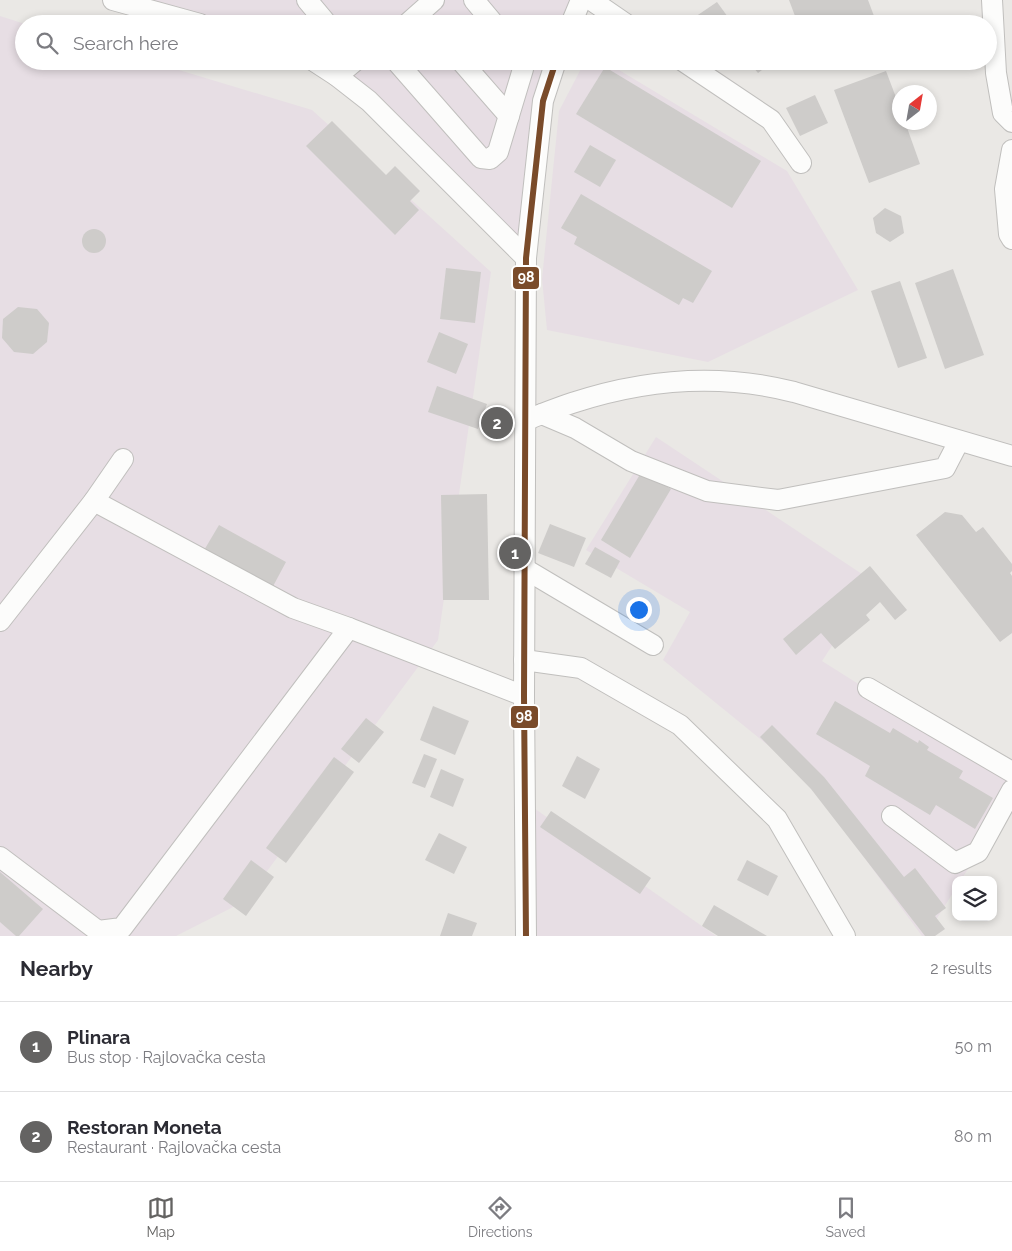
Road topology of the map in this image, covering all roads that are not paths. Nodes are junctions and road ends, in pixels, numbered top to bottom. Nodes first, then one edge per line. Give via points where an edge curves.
1 (113, 0) edge
2 (307, 0) edge
3 (474, 0) edge
4 (581, 0) edge
5 (591, 0) edge
6 (992, 0) edge
7 (167, 15) edge
8 (320, 15) edge
9 (486, 15) edge
10 (575, 15) edge
11 (613, 15) edge
12 (993, 15) edge
13 (327, 70) edge
14 (344, 70) edge
15 (404, 70) edge
16 (469, 70) edge
17 (523, 70) edge
18 (553, 70) edge
19 (696, 70) edge
20 (996, 70) edge
21 (336, 76) junction
22 (509, 116) junction
23 (1012, 122) edge
24 (1012, 150) edge
25 (801, 163) dead end
26 (1012, 239) edge
27 (526, 258) junction
28 (534, 417) junction
29 (959, 441) junction
30 (1012, 456) edge
31 (123, 460) dead end
32 (94, 501) junction
33 (525, 569) junction
34 (0, 621) edge
35 (349, 628) junction
36 (653, 645) dead end
37 (524, 660) junction
38 (868, 688) dead end
39 (524, 696) junction
40 (1012, 772) edge
41 (1012, 790) edge
42 (892, 816) dead end
43 (0, 858) edge
44 (526, 936) edge
45 (845, 936) edge

1 - 7 street
2 - 8 street
3 - 9 street
4 - 10 street
5 - 11 street
6 - 12 street
13 - 21 street
14 - 21 street
15 - 22 street via 481,158 490,159 498,152
16 - 22 street
17 - 22 street
18 - 27 street via 543,102
19 - 25 street via 771,120
20 - 23 street via 1003,113
21 - 27 street via 369,101
24 - 26 street via 1005,189
27 - 28 street
28 - 29 street via 614,391 650,384 688,380 736,381 794,392
28 - 29 street via 576,428 632,461 707,491 778,500 946,468
28 - 33 street
29 - 30 street
31 - 32 street
32 - 34 street
32 - 35 street via 293,608
33 - 36 street
33 - 37 street
35 - 39 street
35 - 43 street via 122,928 98,931
37 - 39 street
37 - 45 street via 581,668 680,725 777,819
38 - 40 street
39 - 44 street
41 - 42 street via 978,852 956,863

